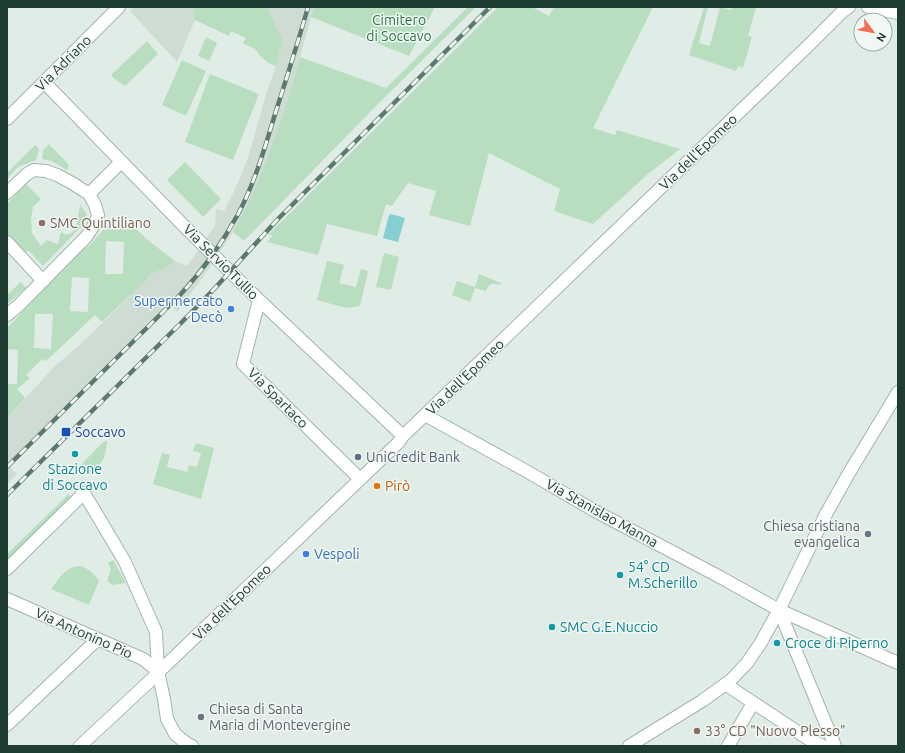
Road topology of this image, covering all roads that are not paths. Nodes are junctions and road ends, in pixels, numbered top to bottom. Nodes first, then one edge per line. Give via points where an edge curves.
1 (119, 7) edge
2 (849, 7) edge
3 (868, 7) edge
4 (898, 13) edge
5 (44, 82) junction
6 (7, 118) edge
7 (121, 162) junction
8 (7, 192) edge
9 (89, 194) junction
10 (7, 242) edge
11 (43, 281) junction
12 (260, 300) junction
13 (7, 315) edge
14 (898, 392) edge
15 (425, 415) junction
16 (403, 436) junction
17 (360, 479) junction
18 (7, 569) edge
19 (7, 599) edge
20 (780, 610) junction
21 (98, 639) junction
22 (898, 663) edge
23 (158, 671) junction
24 (725, 684) junction
25 (753, 703) junction
26 (7, 725) edge
27 (80, 746) edge
28 (192, 746) edge
29 (629, 746) edge
30 (728, 746) edge
31 (823, 746) edge
32 (835, 746) edge

1 - 5 street, Via Adriano
2 - 15 street, Via dell'Epomeo
3 - 4 street
5 - 6 street, Via Adriano
5 - 7 street, Via Servio Tullio
7 - 9 street
7 - 12 street, Via Servio Tullio
8 - 9 street via 34,170 57,175
9 - 11 street via 98,215 96,222
10 - 11 street
11 - 13 street
12 - 16 street, Via Servio Tullio
12 - 17 street, Via Spartaco via 243,364
14 - 20 street via 826,514
15 - 16 street, Via dell'Epomeo
15 - 20 street, Via Stanislao Manna via 595,511
16 - 17 street, Via dell'Epomeo
17 - 23 street, Via dell'Epomeo
18 - 23 street via 84,493 125,562 156,632
19 - 21 street, Via Antonino Pio
20 - 22 street, Via Stanislao Manna
20 - 24 street via 747,663
20 - 32 street
21 - 23 street, Via Antonino Pio via 143,659
21 - 26 street
23 - 27 street, Via dell'Epomeo
23 - 28 street via 167,719 175,734
24 - 25 street
24 - 29 street
25 - 30 street
25 - 31 street

